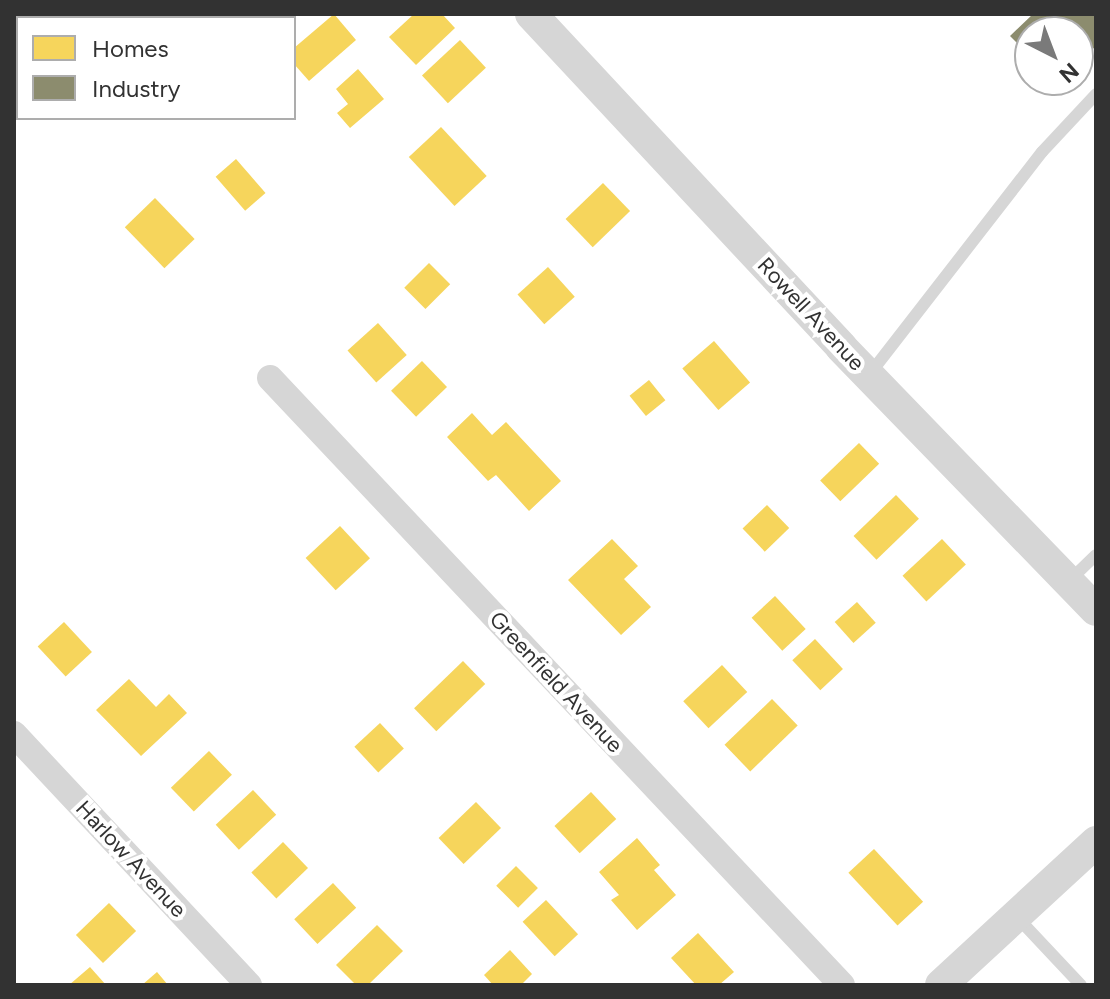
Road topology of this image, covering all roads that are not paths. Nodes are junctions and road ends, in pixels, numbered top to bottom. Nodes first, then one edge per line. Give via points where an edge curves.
1 (531, 14) edge
2 (1096, 94) edge
3 (869, 375) junction
4 (270, 378) dead end
5 (1096, 555) edge
6 (1069, 581) junction
7 (1096, 610) edge
8 (14, 734) edge
9 (1096, 842) edge
10 (1016, 916) junction
11 (249, 985) edge
12 (842, 985) edge
13 (941, 985) edge
14 (1081, 985) edge

1 - 3 street, Rowell Avenue
2 - 3 lane via 1042,152
3 - 6 street, Rowell Avenue
4 - 12 street, Greenfield Avenue
5 - 6 lane
6 - 7 street, Rowell Avenue
8 - 11 street, Harlow Avenue
9 - 10 street
10 - 13 street
10 - 14 lane

